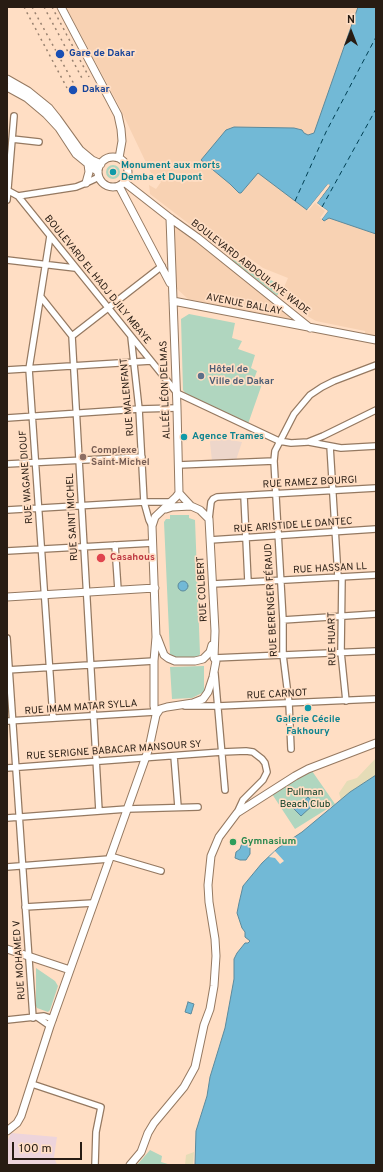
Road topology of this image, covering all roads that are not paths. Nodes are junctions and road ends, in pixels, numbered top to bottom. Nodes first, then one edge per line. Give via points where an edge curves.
1 (61, 7) edge
2 (7, 79) edge
3 (7, 87) edge
4 (14, 116) dead end
5 (12, 139) junction
6 (39, 142) dead end
7 (119, 158) junction
8 (88, 164) junction
9 (101, 164) junction
10 (99, 174) junction
11 (86, 183) junction
12 (121, 184) junction
13 (8, 190) edge
14 (18, 196) junction
15 (7, 200) edge
16 (170, 218) junction
17 (50, 236) junction
18 (7, 260) edge
19 (46, 264) junction
20 (162, 266) junction
21 (75, 268) junction
22 (172, 286) junction
23 (41, 297) junction
24 (173, 301) junction
25 (108, 308) junction
26 (310, 328) junction
27 (72, 336) junction
28 (131, 337) junction
29 (376, 340) edge
30 (151, 361) junction
31 (134, 362) junction
32 (376, 364) edge
33 (74, 366) junction
34 (29, 368) junction
35 (7, 370) edge
36 (177, 393) junction
37 (177, 408) junction
38 (140, 409) junction
39 (376, 410) edge
40 (77, 414) junction
41 (32, 417) junction
42 (7, 418) edge
43 (279, 441) junction
44 (308, 442) junction
45 (330, 446) junction
46 (376, 446) edge
47 (142, 457) junction
48 (79, 461) junction
49 (274, 461) junction
50 (35, 463) junction
51 (7, 464) edge
52 (178, 465) junction
53 (376, 488) edge
54 (333, 491) junction
55 (179, 493) junction
56 (276, 495) junction
57 (244, 496) junction
58 (144, 502) junction
59 (170, 502) junction
60 (82, 506) junction
61 (191, 506) junction
62 (38, 508) junction
63 (7, 510) edge
64 (162, 510) junction
65 (209, 519) junction
66 (152, 526) junction
67 (376, 529) edge
68 (336, 532) junction
69 (278, 536) junction
70 (246, 538) junction
71 (210, 540) junction
72 (153, 543) junction
73 (115, 545) junction
74 (84, 546) junction
75 (41, 549) junction
76 (7, 550) edge
77 (376, 575) edge
78 (340, 577) junction
79 (281, 580) junction
80 (248, 582) junction
81 (213, 584) junction
82 (155, 588) junction
83 (118, 590) junction
84 (87, 592) junction
85 (44, 595) junction
86 (7, 597) edge
87 (376, 614) edge
88 (342, 616) junction
89 (283, 620) junction
90 (216, 631) junction
91 (156, 637) junction
92 (7, 638) edge
93 (376, 651) edge
94 (341, 652) junction
95 (283, 655) junction
96 (214, 658) junction
97 (154, 661) junction
98 (91, 665) junction
99 (49, 668) junction
100 (8, 670) edge
101 (215, 672) junction
102 (376, 699) edge
103 (346, 700) junction
104 (288, 703) junction
105 (178, 706) junction
106 (218, 706) junction
107 (156, 713) junction
108 (94, 716) junction
109 (53, 718) junction
110 (10, 721) edge
111 (376, 743) edge
112 (291, 749) dead end
113 (222, 752) junction
114 (174, 756) junction
115 (145, 758) junction
116 (97, 761) junction
117 (16, 767) junction
118 (7, 768) edge
119 (225, 790) dead end
120 (178, 807) junction
121 (198, 807) dead end
122 (127, 809) junction
123 (99, 811) junction
124 (237, 813) junction
125 (19, 817) junction
126 (7, 818) edge
127 (110, 858) junction
128 (22, 866) junction
129 (7, 867) edge
130 (161, 871) dead end
131 (93, 903) junction
132 (25, 907) junction
133 (7, 949) edge
134 (28, 956) junction
135 (70, 970) junction
136 (35, 1018) junction
137 (7, 1020) edge
138 (51, 1022) junction
139 (32, 1084) junction
140 (7, 1131) edge
141 (95, 1165) edge
142 (130, 1165) edge

1 - 7 street via 118,115 122,141
2 - 9 street via 28,91 49,108 80,150
3 - 8 street via 27,98 46,114 76,154
4 - 5 street
5 - 6 street
5 - 13 street
7 - 9 street via 107,158
7 - 12 street via 125,162 128,169 128,176
8 - 10 street
8 - 11 street
9 - 10 street
10 - 11 street
10 - 12 street via 106,185 114,187
11 - 14 street
12 - 16 street, BOULEVARD ABDOULAYE WADE
12 - 20 street
13 - 14 street
13 - 15 street
14 - 17 street, BOULEVARD EL HADJ DJILY MBAYE
16 - 22 street, ALLÉE LÉON DELMAS
16 - 26 street, BOULEVARD ABDOULAYE WADE
17 - 19 street, RUE WAGANE DIOUF
17 - 21 street, BOULEVARD EL HADJ DJILY MBAYE
18 - 19 street
19 - 21 street
19 - 23 street, RUE WAGANE DIOUF
20 - 22 street
20 - 25 street
21 - 25 street, BOULEVARD EL HADJ DJILY MBAYE
22 - 24 street, ALLÉE LÉON DELMAS
23 - 27 street
23 - 34 street, RUE WAGANE DIOUF
24 - 26 street, AVENUE BALLAY
24 - 36 street, ALLÉE LÉON DELMAS
25 - 27 street
25 - 28 street, BOULEVARD EL HADJ DJILY MBAYE
26 - 29 street, BOULEVARD ABDOULAYE WADE
27 - 33 street, RUE SAINT MICHEL
28 - 30 street, BOULEVARD EL HADJ DJILY MBAYE
28 - 31 street, RUE MALENFANT
30 - 31 street
30 - 36 street, BOULEVARD EL HADJ DJILY MBAYE
31 - 33 street
31 - 38 street, RUE MALENFANT
32 - 43 street, RUE BERENGER FÉRAUD via 334,380 310,395 294,414
33 - 34 street
33 - 40 street, RUE SAINT MICHEL
34 - 35 street
34 - 41 street, RUE WAGANE DIOUF
36 - 37 street, ALLÉE LÉON DELMAS
36 - 43 street, BOULEVARD EL HADJ DJILY MBAYE
37 - 38 street
37 - 52 street, ALLÉE LÉON DELMAS
38 - 40 street
38 - 47 street, RUE MALENFANT
39 - 44 street, BOULEVARD EL HADJ DJILY MBAYE
40 - 41 street
40 - 48 street, RUE SAINT MICHEL
41 - 42 street
41 - 50 street, RUE WAGANE DIOUF
43 - 44 street, BOULEVARD EL HADJ DJILY MBAYE via 291,444
43 - 49 street, RUE BERENGER FÉRAUD
44 - 45 street
45 - 46 street
45 - 54 street, RUE HUART
47 - 48 street
47 - 58 street, RUE MALENFANT
48 - 50 street
48 - 60 street, RUE SAINT MICHEL
49 - 52 street
49 - 56 street, RUE BERENGER FÉRAUD
50 - 51 street
50 - 62 street, RUE WAGANE DIOUF
52 - 55 street, ALLÉE LÉON DELMAS
53 - 54 street, RUE RAMEZ BOURGI
54 - 56 street, RUE RAMEZ BOURGI
54 - 68 street, RUE HUART
55 - 59 street
55 - 61 street
56 - 57 street, RUE RAMEZ BOURGI
56 - 69 street, RUE BERENGER FÉRAUD
57 - 65 street, RUE RAMEZ BOURGI via 213,499
57 - 70 street
58 - 59 street
58 - 60 street
58 - 66 street, RUE MALENFANT
59 - 64 street
60 - 62 street
60 - 74 street, RUE SAINT MICHEL
61 - 64 street
61 - 65 street via 200,510
62 - 63 street
62 - 75 street, RUE WAGANE DIOUF
64 - 66 street via 155,517
65 - 71 street, RUE COLBERT
66 - 72 street
67 - 68 street, RUE ARISTIDE LE DANTEC
68 - 69 street, RUE ARISTIDE LE DANTEC
68 - 78 street, RUE HUART
69 - 70 street, RUE ARISTIDE LE DANTEC
69 - 79 street, RUE BERENGER FÉRAUD
70 - 71 street, RUE ARISTIDE LE DANTEC
70 - 80 street
71 - 81 street, RUE COLBERT
72 - 73 street
72 - 82 street
73 - 74 street
73 - 83 street
74 - 75 street
74 - 84 street, RUE SAINT MICHEL
75 - 76 street
75 - 85 street, RUE WAGANE DIOUF
77 - 78 street, RUE HASSAN LL
78 - 79 street, RUE HASSAN LL
78 - 88 street, RUE HUART
79 - 80 street, RUE HASSAN LL
79 - 89 street, RUE BERENGER FÉRAUD
80 - 81 street, RUE HASSAN LL
81 - 90 street, RUE COLBERT
82 - 83 street
82 - 91 street
83 - 84 street
84 - 85 street
84 - 98 street, RUE SAINT MICHEL
85 - 86 street
85 - 99 street, RUE WAGANE DIOUF
87 - 88 street
88 - 89 street
88 - 94 street, RUE HUART
89 - 95 street, RUE BERENGER FÉRAUD
90 - 91 street via 210,652 203,659 195,661 179,662 168,658
90 - 96 street, RUE COLBERT
91 - 97 street
92 - 100 street, RUE MOHAMED V
93 - 94 street
94 - 95 street
94 - 103 street, RUE HUART
95 - 96 street
95 - 104 street, RUE BERENGER FÉRAUD
96 - 101 street, RUE COLBERT
97 - 98 street
97 - 107 street
98 - 99 street
98 - 108 street, RUE SAINT MICHEL
99 - 100 street
99 - 109 street, RUE WAGANE DIOUF
100 - 110 street, RUE MOHAMED V
101 - 105 street via 203,699
101 - 106 street
102 - 103 street, RUE CARNOT
103 - 104 street, RUE CARNOT
104 - 106 street, RUE CARNOT
104 - 112 street, RUE BERENGER FÉRAUD
105 - 106 street, RUE CARNOT
105 - 107 street via 167,706
106 - 113 street
107 - 108 street, RUE IMAM MATAR SYLLA
107 - 115 street
108 - 109 street, RUE IMAM MATAR SYLLA
108 - 116 street, RUE SAINT MICHEL
109 - 110 street, RUE IMAM MATAR SYLLA
110 - 117 street, RUE MOHAMED V
111 - 124 street via 303,771
113 - 114 street, RUE SERIGNE BABACAR MANSOUR SY
113 - 119 street
113 - 124 street, RUE SERIGNE BABACAR MANSOUR SY via 253,752 262,759 266,767 267,772 263,780 243,800
114 - 115 street, RUE SERIGNE BABACAR MANSOUR SY
114 - 120 street
115 - 116 street, RUE SERIGNE BABACAR MANSOUR SY
115 - 122 street
116 - 117 street, RUE SERIGNE BABACAR MANSOUR SY
116 - 123 street, RUE SAINT MICHEL
117 - 118 street, RUE SERIGNE BABACAR MANSOUR SY
117 - 125 street, RUE MOHAMED V
120 - 121 street
120 - 122 street
122 - 123 street
122 - 127 street
123 - 125 street
124 - 142 street via 219,837 209,867 209,902 216,956 214,986 195,1067 184,1087 154,1123 141,1152
125 - 126 street
125 - 128 street, RUE MOHAMED V
127 - 128 street
127 - 130 street
127 - 131 street
128 - 129 street
128 - 132 street, RUE MOHAMED V
131 - 132 street
131 - 135 street
132 - 134 street, RUE MOHAMED V
133 - 134 street
134 - 135 street
134 - 136 street, RUE MOHAMED V
135 - 138 street
136 - 137 street
136 - 138 street
138 - 139 street
139 - 140 street via 17,1124
139 - 141 street via 101,1107 96,1132

